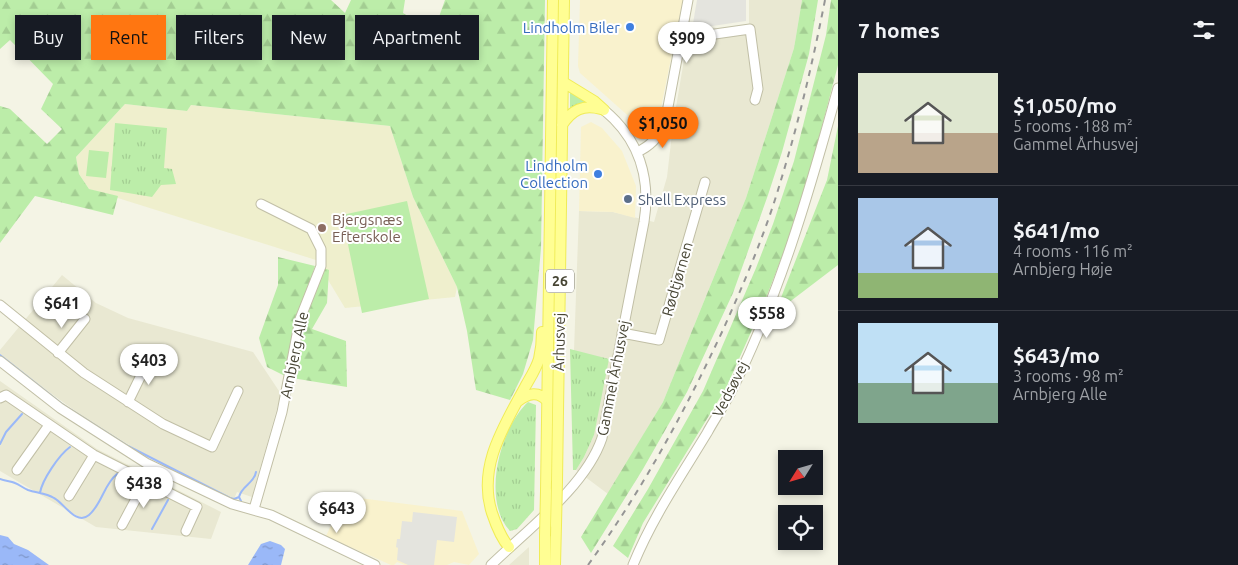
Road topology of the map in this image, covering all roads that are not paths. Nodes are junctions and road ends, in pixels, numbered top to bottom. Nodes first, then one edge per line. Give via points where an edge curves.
1 (553, 0) edge
2 (564, 0) edge
3 (688, 0) edge
4 (680, 39) junction
5 (563, 82) junction
6 (838, 88) edge
7 (755, 100) dead end
8 (604, 110) junction
9 (562, 125) junction
10 (637, 152) junction
11 (705, 182) dead end
12 (261, 204) dead end
13 (550, 252) junction
14 (0, 305) edge
15 (85, 319) dead end
16 (622, 333) junction
17 (58, 353) junction
18 (149, 359) dead end
19 (0, 362) edge
20 (238, 391) dead end
21 (0, 398) edge
22 (128, 402) junction
23 (517, 402) junction
24 (547, 402) junction
25 (49, 425) junction
26 (94, 455) junction
27 (16, 470) dead end
28 (145, 482) junction
29 (188, 484) junction
30 (68, 496) dead end
31 (181, 499) junction
32 (254, 509) junction
33 (122, 525) dead end
34 (186, 531) dead end
35 (509, 547) junction
36 (375, 565) edge
37 (491, 565) edge
38 (545, 565) edge
39 (555, 565) edge
40 (633, 565) edge

1 - 13 main road, Århusvej / 26
2 - 5 main road, Århusvej / 26
3 - 4 street
4 - 7 street via 750,29 758,89
4 - 10 street via 664,126 652,143
5 - 8 main road
5 - 9 main road, Århusvej / 26
6 - 40 street, Vedsøvej via 799,225 759,329 729,395 645,536
8 - 9 main road via 581,108 569,115
8 - 10 street, Gammel Århusvej via 624,130
9 - 39 main road, Århusvej / 26, bridge
10 - 16 street, Gammel Århusvej via 647,188 647,206
11 - 16 street, Rødtjørnen via 659,340
12 - 32 street, Arnbjerg Alle via 311,228 321,249 321,266 300,319 282,412
13 - 23 main road via 541,350 536,367
13 - 24 main road, Århusvej / 26
14 - 17 street
15 - 17 street
16 - 35 street, Gammel Århusvej via 599,446 571,489
17 - 22 street
18 - 22 street
19 - 29 street via 96,432
20 - 22 street via 212,447 163,424
21 - 25 street via 6,395
23 - 24 main road via 531,394 541,395
23 - 35 main road via 494,446 487,481 490,508
24 - 38 main road, Århusvej / 26, bridge
25 - 26 street
25 - 27 street
26 - 28 street
26 - 30 street
28 - 31 street
28 - 33 street
29 - 31 street
29 - 32 street via 232,504
31 - 34 street via 197,507
32 - 36 street
35 - 37 street, Gammel Århusvej

